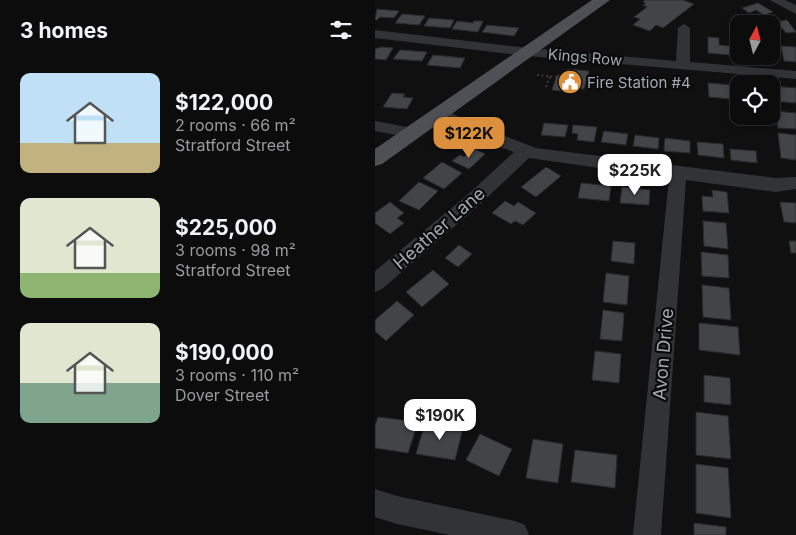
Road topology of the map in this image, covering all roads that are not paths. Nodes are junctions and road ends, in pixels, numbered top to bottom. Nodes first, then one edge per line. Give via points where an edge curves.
1 (603, 0) edge
2 (776, 0) edge
3 (796, 10) edge
4 (684, 28) dead end
5 (375, 34) edge
6 (529, 52) junction
7 (683, 65) junction
8 (796, 75) edge
9 (442, 113) junction
10 (375, 126) edge
11 (412, 133) junction
12 (525, 152) junction
13 (375, 159) edge
14 (678, 172) junction
15 (796, 183) edge
16 (375, 283) edge
17 (375, 503) edge
18 (515, 535) edge
19 (647, 535) edge

1 - 6 main road
2 - 3 street
4 - 7 street
5 - 6 street, Kings Row
6 - 7 street, Kings Row
6 - 9 main road
7 - 8 street, Kings Row
9 - 11 main road
9 - 12 street via 463,126
10 - 11 street
11 - 13 main road
12 - 14 street
12 - 16 street, Heather Lane
14 - 15 street via 775,185
14 - 19 street, Avon Drive
17 - 18 street

